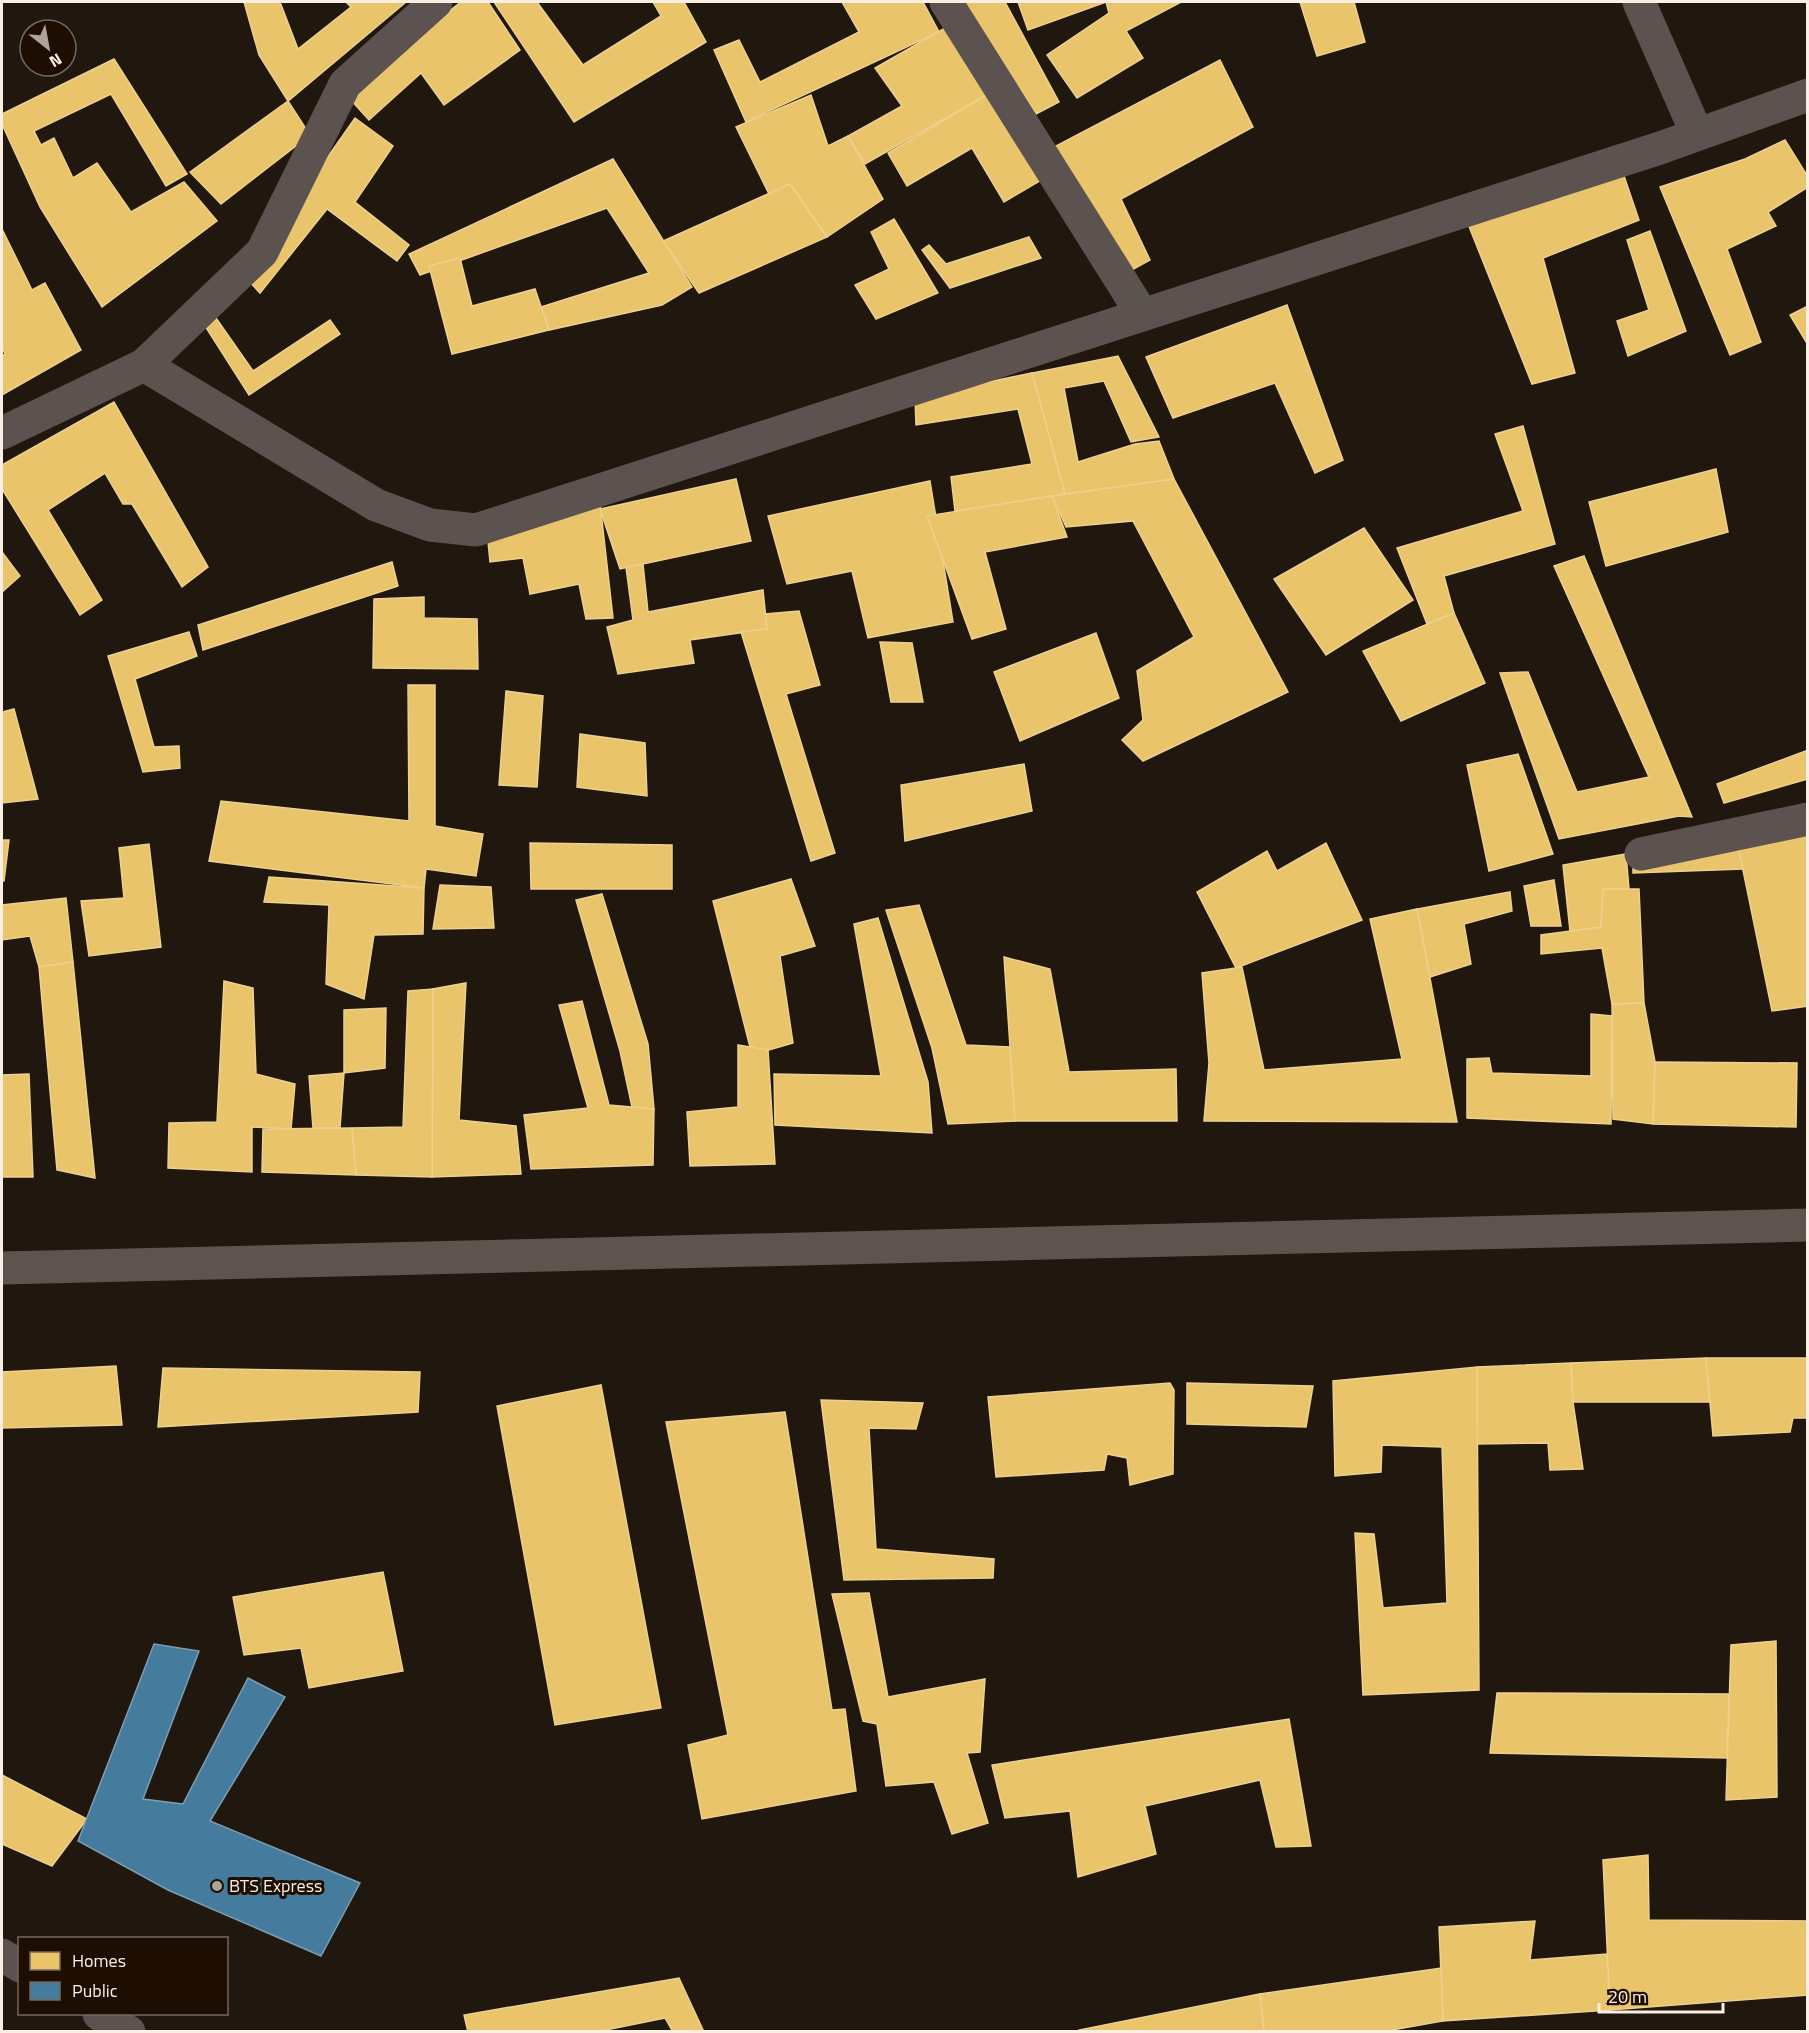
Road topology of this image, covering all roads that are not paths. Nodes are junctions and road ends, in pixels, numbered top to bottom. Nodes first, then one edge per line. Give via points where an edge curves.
1 (436, 2) edge
2 (946, 2) edge
3 (1639, 2) edge
4 (1808, 95) edge
5 (1697, 134) junction
6 (1142, 314) junction
7 (144, 365) junction
8 (2, 433) edge
9 (1808, 819) edge
10 (1641, 854) dead end
11 (1808, 1225) edge
12 (2, 1268) edge
13 (2, 1955) edge
14 (18, 1964) edge
15 (102, 2015) edge
16 (129, 2031) edge

1 - 7 street via 345,84 262,252
2 - 6 street
3 - 5 street
4 - 5 street
5 - 6 street
6 - 7 street via 476,530 430,525 376,505
7 - 8 street
9 - 10 street
11 - 12 main road
13 - 14 street
15 - 16 street

